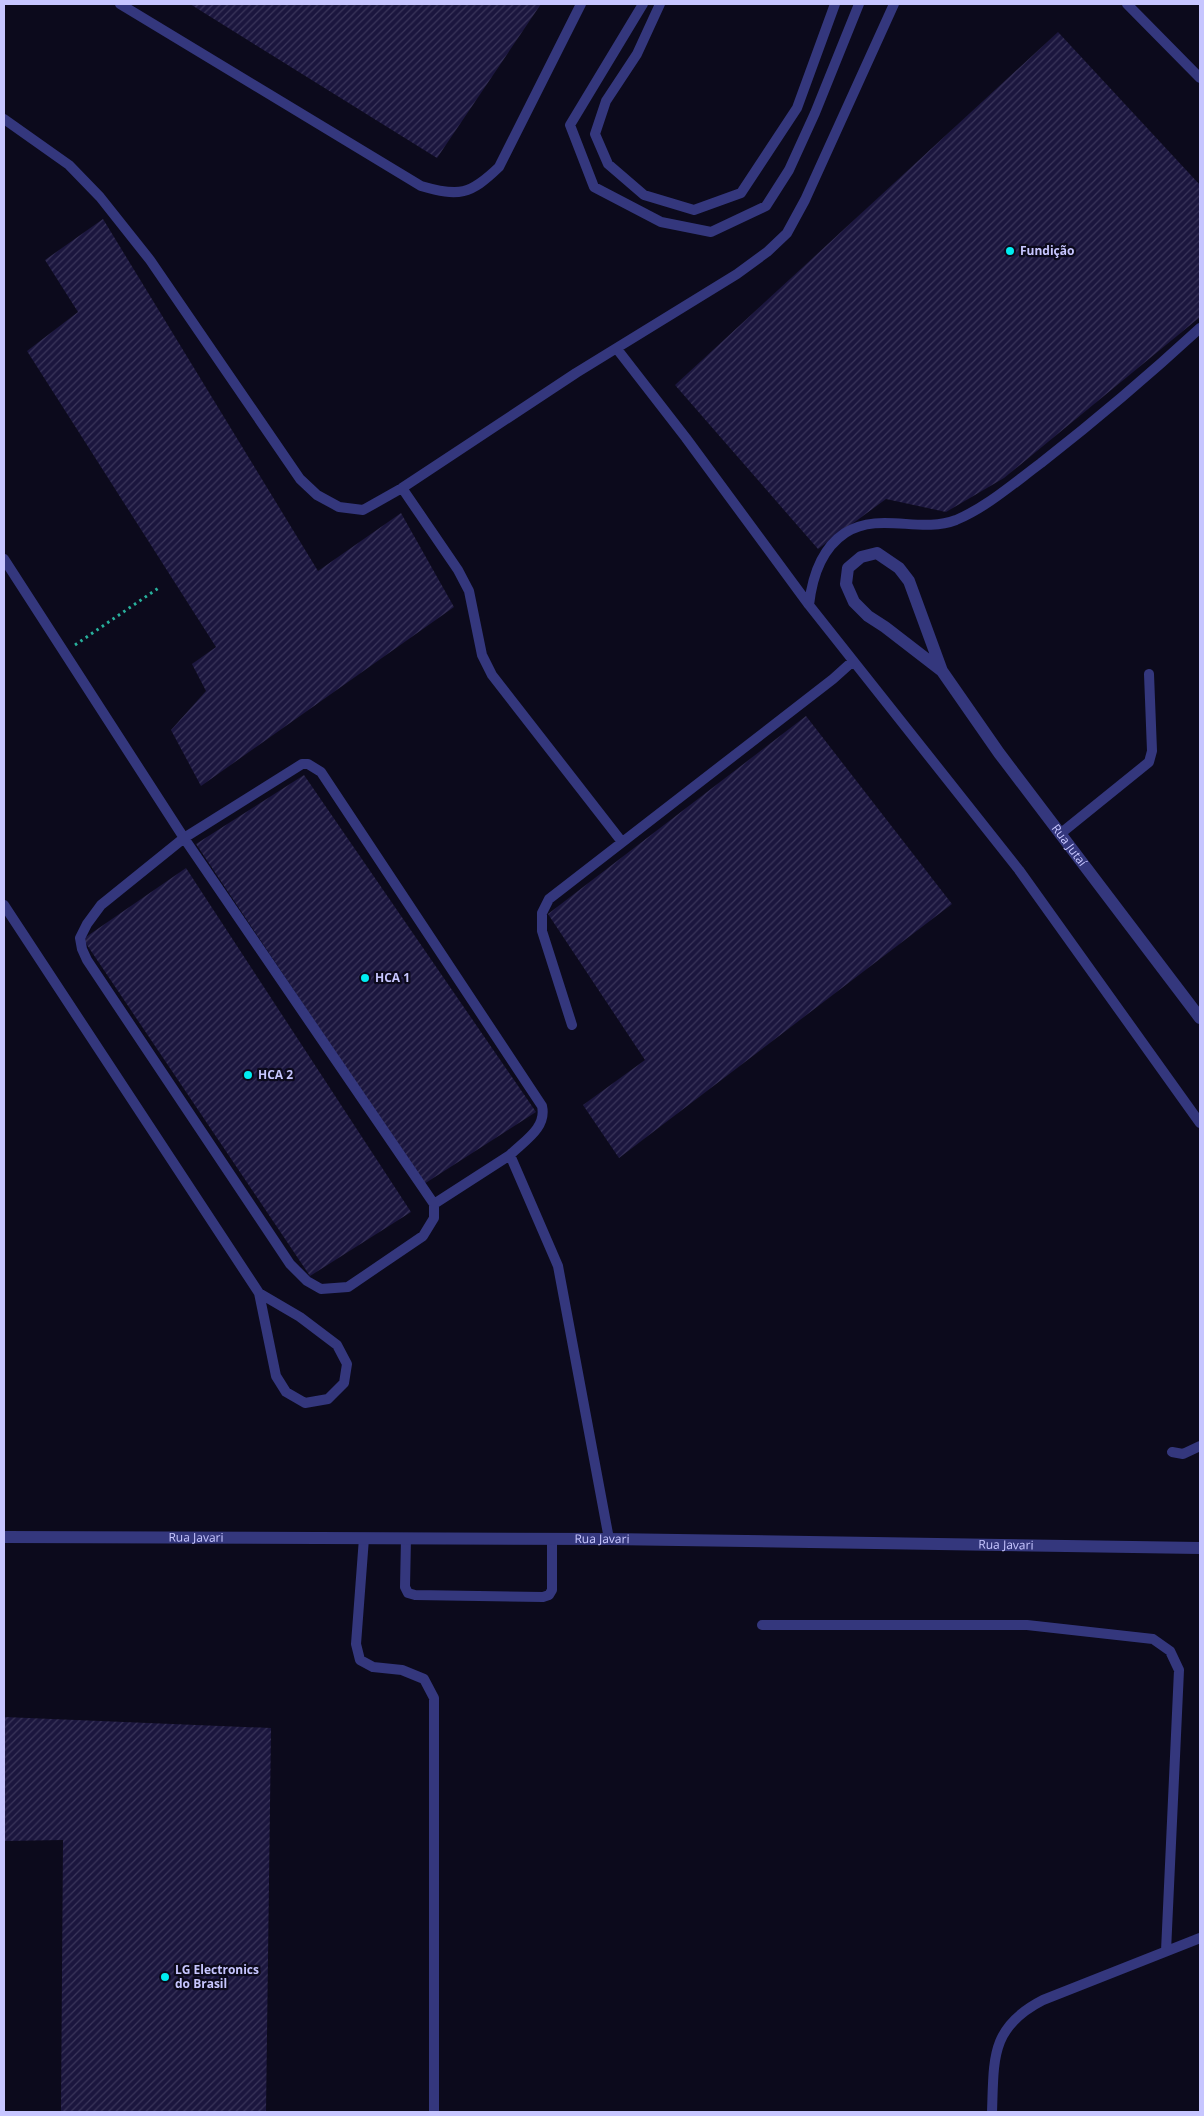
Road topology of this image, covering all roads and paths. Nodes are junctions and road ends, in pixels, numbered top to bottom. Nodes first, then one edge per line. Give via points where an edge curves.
1 (120, 4) edge
2 (581, 4) edge
3 (643, 4) edge
4 (660, 4) edge
5 (835, 4) edge
6 (859, 4) edge
7 (894, 4) edge
8 (1126, 4) edge
9 (1200, 78) edge
10 (4, 120) edge
11 (1200, 328) edge
12 (617, 349) junction
13 (402, 488) junction
14 (4, 559) edge
15 (160, 587) dead end
16 (809, 605) junction
17 (64, 652) junction
18 (853, 661) junction
19 (942, 671) junction
20 (1149, 674) dead end
21 (1060, 834) junction
22 (184, 838) junction
23 (622, 842) junction
24 (4, 905) edge
25 (1200, 1018) edge
26 (572, 1024) dead end
27 (1200, 1123) edge
28 (510, 1155) junction
29 (434, 1204) junction
30 (259, 1293) junction
31 (1200, 1446) edge
32 (1172, 1452) dead end
33 (4, 1536) edge
34 (364, 1538) junction
35 (406, 1538) junction
36 (552, 1538) junction
37 (609, 1539) junction
38 (1200, 1548) edge
39 (762, 1625) dead end
40 (1200, 1938) edge
41 (1166, 1951) junction
42 (434, 2112) edge
43 (992, 2112) edge

1 - 2 lane via 421,186 444,193 466,192 484,182 499,167
3 - 6 lane via 570,125 594,186 661,222 712,232 766,206 789,170 816,113
4 - 5 lane via 637,54 606,101 595,134 608,164 644,196 694,210 741,193 797,108
7 - 12 lane via 787,233 737,274
8 - 9 lane
10 - 13 lane via 69,165 100,198 150,260 300,479 317,495 339,507 363,510
11 - 16 lane via 1088,426 972,512 937,524 876,522 860,525 844,534 820,563 812,581
12 - 13 lane
12 - 16 lane
13 - 23 lane via 469,591 482,655 492,675
14 - 17 lane
15 - 17 path
16 - 18 lane
17 - 22 lane
18 - 23 lane
18 - 27 lane via 1019,870
19 - 19 street, Rua Jutaí via 854,602 846,584 848,568 861,557 877,553 899,568 909,581
19 - 21 street, Rua Jutaí
20 - 21 lane via 1152,750 1149,762
21 - 25 street, Rua Jutaí
22 - 28 lane via 302,764 321,772 542,1106 544,1115 540,1126
22 - 29 lane
22 - 29 lane via 101,905 80,938 82,949 290,1264 306,1281 321,1289 348,1288 423,1236 434,1218
23 - 26 lane via 549,899 542,913 542,931
24 - 30 lane
28 - 29 lane
28 - 37 lane via 558,1266
30 - 30 lane via 300,1317 337,1345 347,1364 344,1383 328,1400 304,1403 286,1392 276,1376
31 - 32 lane via 1182,1454
33 - 34 street, Rua Javari
34 - 35 street, Rua Javari
34 - 42 lane via 356,1644 360,1660 373,1667 402,1670 424,1679 434,1698
35 - 36 street, Rua Javari
35 - 36 lane via 405,1588 408,1593 544,1597 552,1590
36 - 37 street, Rua Javari
37 - 38 street, Rua Javari
39 - 41 lane via 1026,1625 1153,1638 1170,1651 1179,1670
40 - 41 lane
41 - 43 lane via 1044,2000 1014,2019 996,2052

